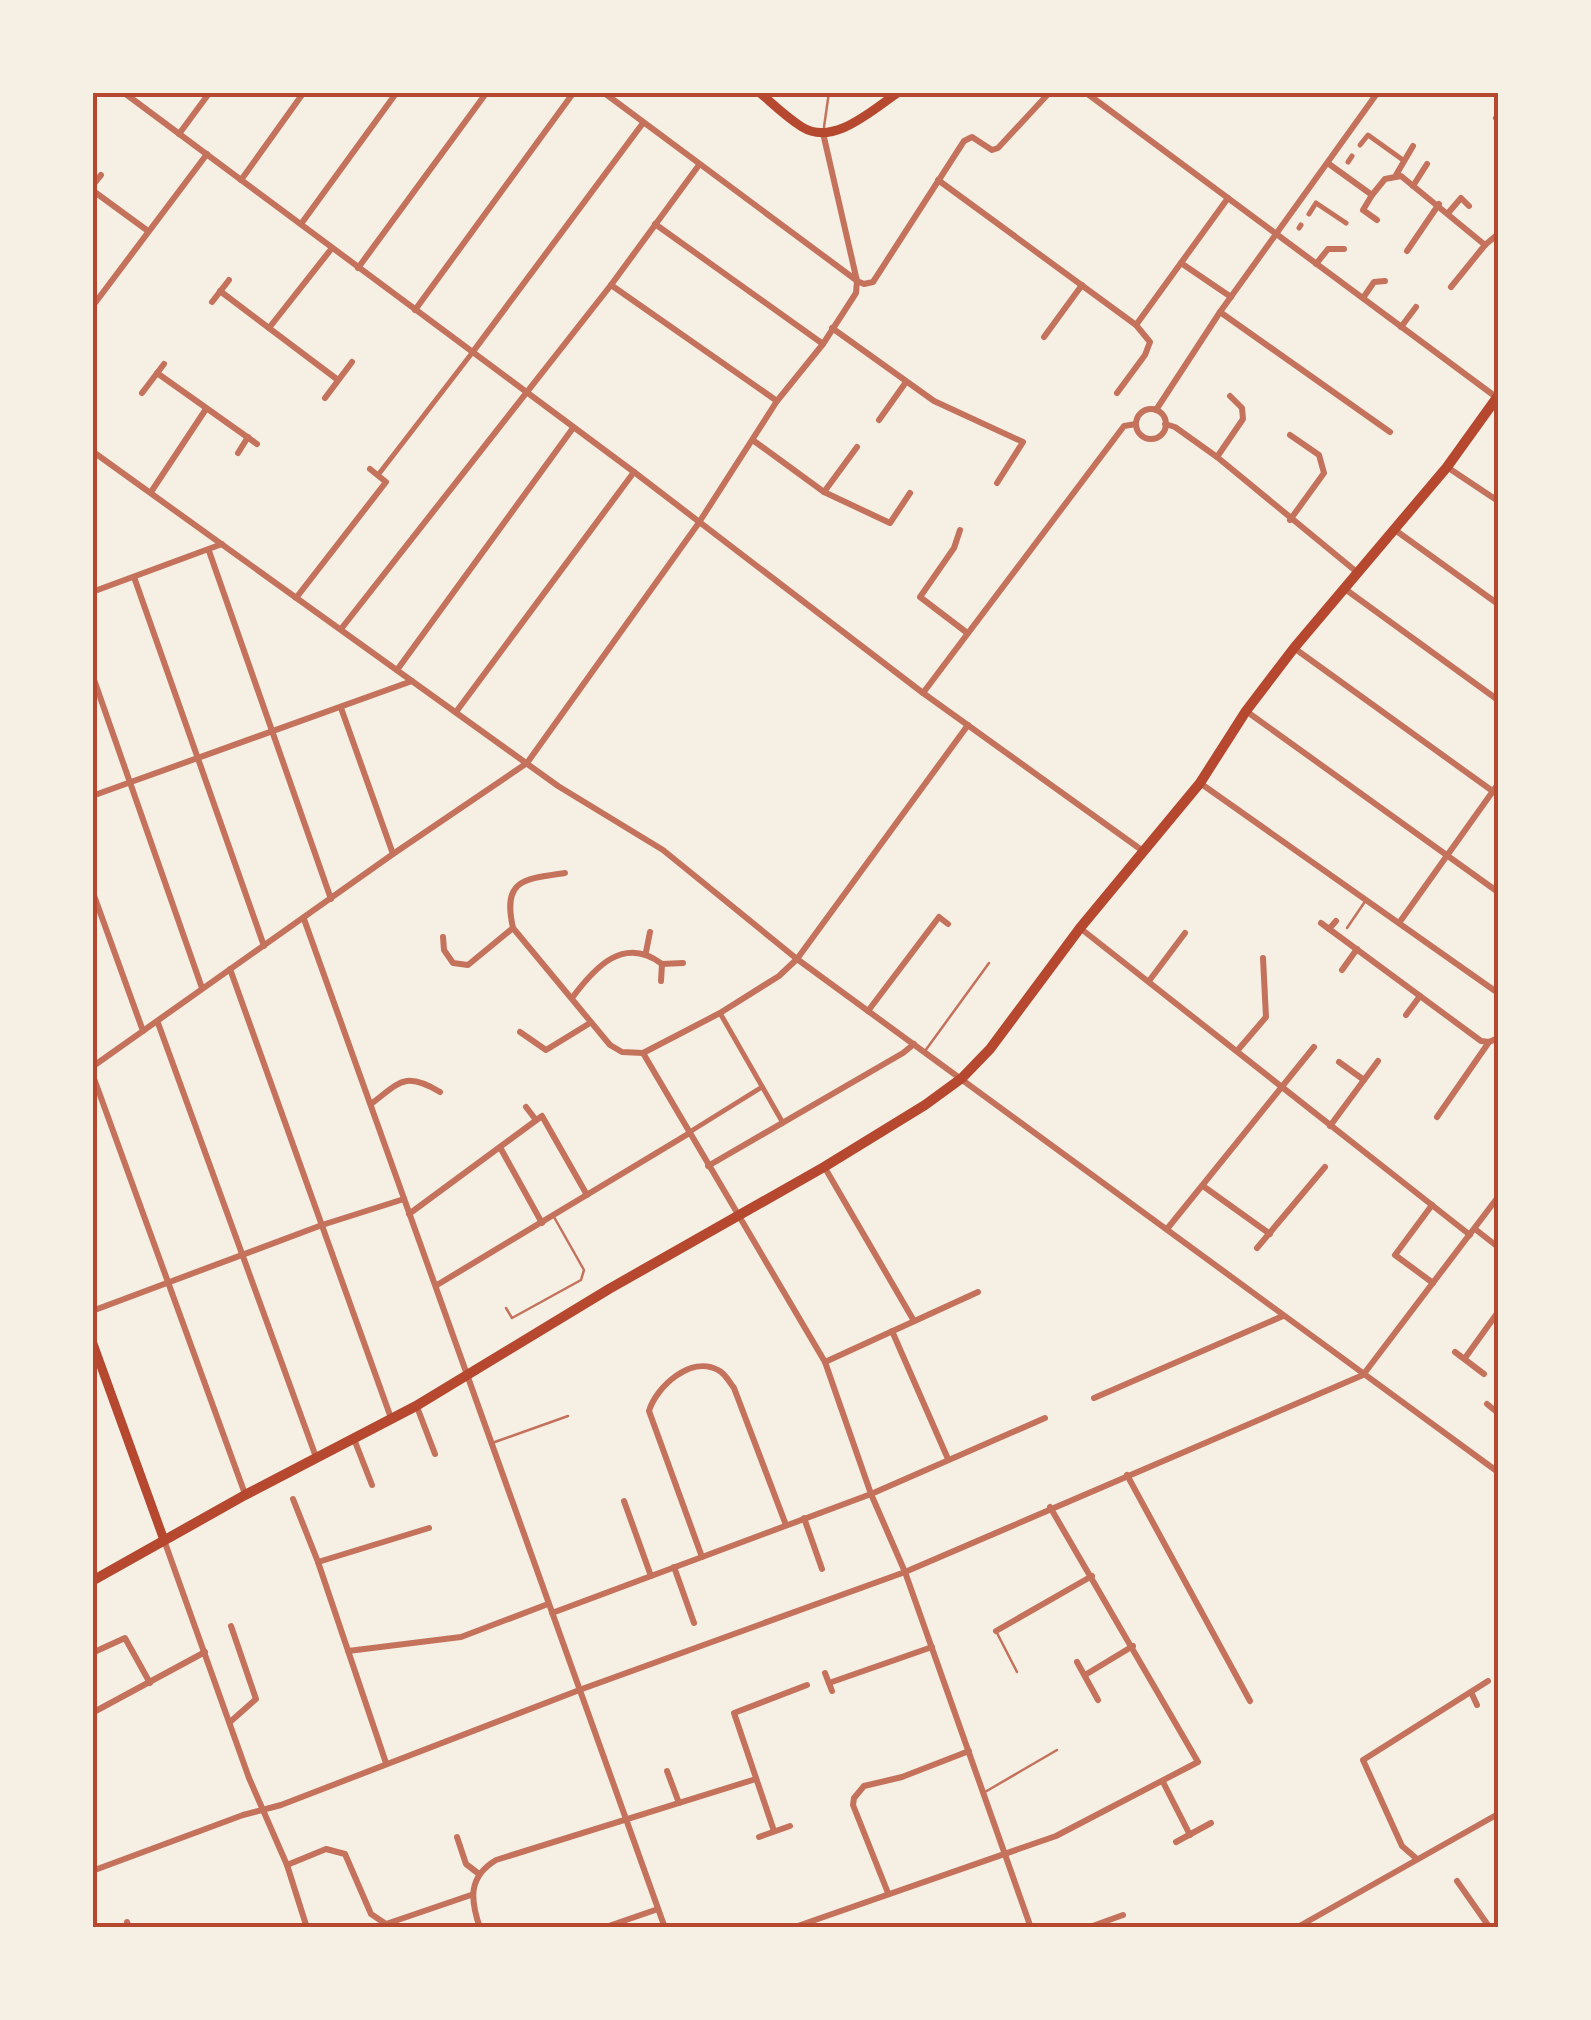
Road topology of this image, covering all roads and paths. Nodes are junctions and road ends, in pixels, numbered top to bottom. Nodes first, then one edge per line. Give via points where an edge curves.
1 (122, 92) edge
2 (210, 92) edge
3 (304, 92) edge
4 (397, 92) edge
5 (486, 92) edge
6 (574, 92) edge
7 (604, 92) edge
8 (758, 92) edge
9 (828, 92) edge
10 (899, 92) edge
11 (1050, 92) edge
12 (1085, 92) edge
13 (1378, 92) edge
14 (643, 122) junction
15 (824, 133) junction
16 (180, 134) junction
17 (1413, 146) dead end
18 (207, 154) junction
19 (1351, 158) dead end
20 (1403, 160) junction
21 (1329, 164) junction
22 (1427, 164) dead end
23 (698, 165) junction
24 (101, 175) dead end
25 (1396, 176) junction
26 (241, 180) junction
27 (938, 180) junction
28 (1413, 186) junction
29 (92, 188) edge
30 (1372, 195) junction
31 (1228, 198) junction
32 (1439, 204) junction
33 (1469, 206) dead end
34 (1448, 212) junction
35 (1377, 220) dead end
36 (1346, 223) dead end
37 (301, 224) junction
38 (655, 224) junction
39 (1301, 225) dead end
40 (148, 231) junction
41 (1277, 234) junction
42 (1498, 234) edge
43 (1485, 245) junction
44 (332, 248) junction
45 (1344, 249) dead end
46 (1408, 250) dead end
47 (1181, 263) junction
48 (1316, 264) junction
49 (358, 268) junction
50 (229, 280) dead end
51 (857, 281) junction
52 (1385, 281) dead end
53 (612, 285) junction
54 (1082, 285) junction
55 (1451, 288) dead end
56 (220, 291) junction
57 (1231, 297) junction
58 (1363, 298) junction
59 (212, 302) dead end
60 (92, 307) edge
61 (1416, 307) dead end
62 (415, 310) junction
63 (1220, 312) junction
64 (1136, 324) junction
65 (1401, 327) junction
66 (270, 328) junction
67 (832, 328) junction
68 (1044, 337) dead end
69 (823, 344) junction
70 (472, 353) junction
71 (352, 362) dead end
72 (164, 364) dead end
73 (157, 374) junction
74 (338, 380) junction
75 (906, 382) junction
76 (142, 393) dead end
77 (525, 393) junction
78 (1118, 393) dead end
79 (1230, 396) dead end
80 (1498, 397) edge
81 (325, 398) dead end
82 (776, 401) junction
83 (206, 409) junction
84 (1156, 410) junction
85 (879, 420) dead end
86 (1136, 424) junction
87 (1166, 424) junction
88 (573, 428) junction
89 (1390, 432) dead end
90 (1290, 435) dead end
91 (248, 438) junction
92 (754, 441) junction
93 (257, 444) dead end
94 (857, 447) dead end
95 (92, 451) edge
96 (238, 452) dead end
97 (1217, 457) junction
98 (1447, 467) junction
99 (370, 469) dead end
100 (634, 472) junction
101 (378, 476) junction
102 (997, 483) dead end
103 (150, 492) junction
104 (824, 492) junction
105 (910, 494) dead end
106 (1498, 501) edge
107 (1290, 520) junction
108 (698, 524) junction
109 (960, 530) dead end
110 (1395, 530) junction
111 (222, 544) junction
112 (209, 550) junction
113 (1358, 573) junction
114 (134, 578) junction
115 (1344, 589) junction
116 (92, 592) edge
117 (296, 598) junction
118 (1498, 604) edge
119 (341, 630) junction
120 (966, 632) junction
121 (1294, 648) junction
122 (397, 670) junction
123 (92, 674) edge
124 (413, 681) junction
125 (923, 693) junction
126 (1498, 700) edge
127 (341, 708) junction
128 (456, 712) junction
129 (1246, 712) junction
130 (968, 725) junction
131 (271, 733) junction
132 (196, 760) junction
133 (528, 764) junction
134 (130, 783) junction
135 (1200, 783) junction
136 (1497, 790) edge
137 (92, 796) edge
138 (1144, 852) junction
139 (393, 854) junction
140 (1448, 855) junction
141 (565, 873) dead end
142 (92, 890) edge
143 (1498, 892) edge
144 (330, 900) junction
145 (1367, 900) junction
146 (304, 918) junction
147 (1336, 921) dead end
148 (1321, 922) dead end
149 (1399, 923) junction
150 (948, 924) dead end
151 (513, 928) junction
152 (1080, 928) junction
153 (1347, 928) dead end
154 (1330, 929) junction
155 (650, 932) dead end
156 (1185, 933) dead end
157 (443, 937) dead end
158 (264, 946) junction
159 (1357, 950) junction
160 (646, 952) junction
161 (1263, 958) dead end
162 (797, 959) junction
163 (683, 963) dead end
164 (989, 963) dead end
165 (662, 964) junction
166 (230, 970) junction
167 (1342, 970) dead end
168 (1148, 981) junction
169 (661, 982) dead end
170 (202, 988) junction
171 (1498, 994) edge
172 (1420, 996) junction
173 (572, 998) junction
174 (868, 1011) junction
175 (720, 1012) junction
176 (1406, 1014) dead end
177 (158, 1022) junction
178 (590, 1022) junction
179 (143, 1031) junction
180 (520, 1032) dead end
181 (1498, 1038) edge
182 (1489, 1042) junction
183 (914, 1044) junction
184 (1314, 1046) dead end
185 (1238, 1051) junction
186 (924, 1052) junction
187 (643, 1053) junction
188 (1378, 1061) dead end
189 (1339, 1062) dead end
190 (92, 1070) edge
191 (962, 1078) junction
192 (1364, 1080) junction
193 (1282, 1086) junction
194 (762, 1087) junction
195 (440, 1092) dead end
196 (371, 1104) junction
197 (526, 1107) dead end
198 (539, 1118) junction
199 (1437, 1118) dead end
200 (782, 1123) junction
201 (1330, 1126) junction
202 (688, 1134) junction
203 (501, 1149) junction
204 (708, 1166) junction
205 (824, 1166) junction
206 (1325, 1167) dead end
207 (1203, 1186) junction
208 (587, 1195) junction
209 (1498, 1197) edge
210 (404, 1199) junction
211 (1432, 1205) junction
212 (409, 1214) junction
213 (553, 1216) junction
214 (738, 1217) junction
215 (542, 1223) junction
216 (322, 1224) junction
217 (1167, 1229) junction
218 (1473, 1232) junction
219 (1270, 1234) junction
220 (1498, 1247) edge
221 (1258, 1248) dead end
222 (242, 1254) junction
223 (168, 1283) junction
224 (1433, 1283) junction
225 (438, 1285) junction
226 (978, 1292) dead end
227 (506, 1308) dead end
228 (92, 1311) edge
229 (1498, 1312) edge
230 (1284, 1316) junction
231 (914, 1321) junction
232 (892, 1331) junction
233 (92, 1341) edge
234 (1455, 1352) dead end
235 (1464, 1358) junction
236 (825, 1362) junction
237 (1484, 1374) dead end
238 (468, 1375) junction
239 (1362, 1375) junction
240 (1094, 1398) dead end
241 (1487, 1404) dead end
242 (416, 1406) junction
243 (1498, 1413) edge
244 (568, 1416) dead end
245 (391, 1418) junction
246 (1045, 1418) dead end
247 (354, 1438) junction
248 (490, 1444) junction
249 (436, 1454) dead end
250 (316, 1457) junction
251 (948, 1459) junction
252 (1497, 1468) edge
253 (1126, 1475) junction
254 (372, 1485) dead end
255 (871, 1494) junction
256 (245, 1496) junction
257 (293, 1499) dead end
258 (624, 1501) dead end
259 (1050, 1507) junction
260 (804, 1518) junction
261 (786, 1526) junction
262 (428, 1528) dead end
263 (164, 1540) junction
264 (702, 1557) junction
265 (318, 1562) junction
266 (674, 1567) junction
267 (822, 1569) dead end
268 (905, 1572) junction
269 (651, 1576) junction
270 (1092, 1576) junction
271 (92, 1581) edge
272 (548, 1604) junction
273 (552, 1613) junction
274 (694, 1624) dead end
275 (231, 1626) dead end
276 (996, 1630) joint
277 (1133, 1646) junction
278 (932, 1647) junction
279 (348, 1651) junction
280 (205, 1652) junction
281 (92, 1653) edge
282 (1077, 1662) dead end
283 (1018, 1672) dead end
284 (825, 1673) dead end
285 (1085, 1674) junction
286 (1488, 1682) dead end
287 (150, 1683) junction
288 (806, 1685) dead end
289 (582, 1690) junction
290 (1471, 1692) junction
291 (1098, 1700) dead end
292 (1250, 1700) dead end
293 (1478, 1705) dead end
294 (92, 1713) edge
295 (230, 1722) junction
296 (1057, 1750) dead end
297 (969, 1751) junction
298 (386, 1763) junction
299 (668, 1771) dead end
300 (756, 1779) junction
301 (1162, 1782) junction
302 (984, 1792) junction
303 (679, 1804) junction
304 (262, 1810) junction
305 (1498, 1814) edge
306 (625, 1819) junction
307 (1212, 1823) dead end
308 (790, 1826) dead end
309 (774, 1832) junction
310 (1190, 1835) junction
311 (759, 1836) dead end
312 (457, 1837) dead end
313 (1176, 1842) dead end
314 (1005, 1854) junction
315 (1417, 1859) junction
316 (287, 1865) junction
317 (92, 1870) edge
318 (479, 1874) junction
319 (1457, 1881) dead end
320 (888, 1894) junction
321 (471, 1896) junction
322 (658, 1909) junction
323 (1123, 1915) dead end
324 (307, 1928) edge
325 (480, 1928) edge
326 (604, 1928) edge
327 (665, 1928) edge
328 (792, 1928) edge
329 (1031, 1928) edge
330 (1087, 1928) edge
331 (1296, 1928) edge
332 (1490, 1928) edge

1 - 16 street
2 - 16 street
3 - 26 street
4 - 37 street
5 - 49 street
6 - 62 street
7 - 14 street
8 - 15 main road via 802,127
9 - 15 lane
10 - 15 main road via 842,129
11 - 27 street via 998,148 964,141
12 - 31 street
13 - 21 street
14 - 23 street
14 - 70 street
15 - 51 street
16 - 18 street
17 - 20 street
18 - 26 street
18 - 40 street
19 - 20 street via 1368,135
20 - 25 street
21 - 30 street
21 - 41 street
22 - 28 street
23 - 38 street
23 - 51 street
24 - 29 street
25 - 28 street
25 - 30 street
26 - 37 street
27 - 51 street via 874,282
27 - 54 street
28 - 32 street
29 - 40 street
30 - 35 street via 1363,210
31 - 41 street
31 - 47 street
32 - 34 street
32 - 46 street
33 - 34 street via 1461,198
34 - 43 street
36 - 39 street via 1316,203
37 - 44 street
38 - 53 street
38 - 69 street
40 - 60 street
41 - 48 street
41 - 57 street
42 - 43 street
43 - 55 street
44 - 49 street
44 - 66 street
45 - 48 street via 1328,249
47 - 57 street
47 - 64 street
48 - 58 street
49 - 62 street
50 - 56 street
51 - 67 street
52 - 58 street via 1374,282
53 - 77 street
53 - 82 street
54 - 64 street
54 - 68 street
56 - 59 street
56 - 66 street
57 - 63 street
58 - 65 street
61 - 65 street
62 - 70 street
63 - 84 street
63 - 89 street
64 - 78 street via 1150,342
65 - 80 street
66 - 74 street
67 - 69 street
67 - 75 street
69 - 82 street
70 - 77 street
70 - 101 street
71 - 74 street
72 - 73 street
73 - 76 street
73 - 83 street
74 - 81 street
75 - 85 street
75 - 102 street via 1022,442
77 - 88 street
77 - 119 street
79 - 97 street via 1243,419
80 - 98 highway
82 - 92 street
83 - 91 street
83 - 103 street
84 - 86 street via 1144,411
84 - 87 street
86 - 87 street via 1150,439
86 - 120 street via 1124,426
87 - 97 street
88 - 100 street
88 - 122 street
90 - 107 street via 1319,454 1324,473
91 - 93 street
91 - 96 street
92 - 104 street
92 - 108 street
94 - 104 street
95 - 103 street
97 - 107 street
98 - 106 street
98 - 110 highway
99 - 101 street
100 - 108 street
100 - 128 street
101 - 117 street via 386,482
103 - 111 street
104 - 105 street via 890,524
107 - 113 street
108 - 125 street
108 - 133 street
109 - 120 street via 920,598
110 - 113 highway
110 - 118 street
111 - 112 street
111 - 117 street
112 - 114 street
112 - 131 street
113 - 115 highway
114 - 116 street
114 - 132 street
115 - 121 highway
115 - 126 street
117 - 119 street
119 - 122 street
120 - 125 street
121 - 129 highway
121 - 136 street
122 - 124 street
123 - 134 street
124 - 127 street
124 - 128 street
125 - 130 street
127 - 131 street
127 - 139 street
128 - 133 street
129 - 135 highway
129 - 140 street
130 - 138 street
130 - 162 street
131 - 132 street
131 - 144 street
132 - 134 street
132 - 158 street
133 - 139 street
133 - 162 street via 663,850
134 - 137 street
134 - 170 street
135 - 138 highway
135 - 145 street
136 - 140 street
138 - 152 highway
139 - 144 street
140 - 143 street
140 - 149 street
141 - 151 street via 525,879 512,892
142 - 179 street
144 - 146 street
145 - 149 street
145 - 153 lane
146 - 158 street
146 - 196 street
147 - 154 street
148 - 154 street
149 - 171 street
150 - 174 street via 939,917
151 - 157 street via 468,965 453,963
151 - 173 street
152 - 168 street
152 - 191 highway
154 - 159 street
155 - 160 street
156 - 168 street
158 - 166 street
159 - 167 street
159 - 172 street
160 - 165 street
160 - 173 street via 612,958
161 - 185 street via 1266,1017
162 - 174 street
162 - 175 street
163 - 165 street
164 - 186 lane
165 - 169 street
166 - 170 street
166 - 216 street
168 - 185 street
170 - 177 street
172 - 176 street
172 - 182 street
173 - 178 street
174 - 183 street
175 - 187 street
175 - 194 street
177 - 179 street
177 - 222 street
178 - 180 street via 546,1050
178 - 187 street via 610,1046
179 - 190 street
181 - 182 street
182 - 199 street
183 - 186 street
183 - 200 street
184 - 193 street
185 - 193 street
186 - 191 street
187 - 202 street
188 - 192 street
189 - 192 street
190 - 223 street
191 - 205 highway
191 - 217 street
192 - 201 street
193 - 201 street
193 - 207 street
194 - 200 street
194 - 202 street
195 - 196 street via 407,1079
196 - 210 street
197 - 198 street
198 - 203 street
198 - 208 street
200 - 204 street
201 - 211 street
202 - 204 street
202 - 208 street
203 - 212 street
203 - 215 street
204 - 214 street
205 - 214 highway
205 - 231 street
206 - 219 street
207 - 217 street
207 - 219 street
208 - 213 street
209 - 218 street
210 - 212 street
210 - 216 street
211 - 218 street
211 - 224 street via 1395,1255
212 - 225 street
213 - 215 street
213 - 227 lane via 584,1270 581,1280 512,1318
214 - 236 street
214 - 238 highway
215 - 225 street
216 - 222 street
216 - 245 street
217 - 230 street
218 - 220 street
218 - 224 street
219 - 221 street
222 - 223 street
222 - 250 street
223 - 228 street
223 - 256 street
224 - 239 street
225 - 238 street
226 - 231 street
229 - 235 street
230 - 239 street
230 - 240 street
231 - 232 street
232 - 236 street
232 - 251 street
233 - 263 main road
234 - 235 street
235 - 237 street
236 - 255 street
238 - 242 highway
238 - 248 street
239 - 252 street
239 - 253 street
241 - 243 street
242 - 245 highway
242 - 249 street
244 - 248 lane
245 - 247 highway
246 - 251 street
247 - 250 highway
247 - 254 street
248 - 272 street
250 - 256 highway
251 - 255 street
253 - 259 street
253 - 292 street
255 - 260 street
255 - 268 street
256 - 263 highway
257 - 265 street
258 - 269 street
259 - 268 street
259 - 270 street
260 - 261 street
260 - 267 street
261 - 264 street
261 - 264 street via 734,1388 712,1367 688,1370 660,1388 649,1412
262 - 265 street
263 - 271 highway
263 - 280 street
264 - 266 street
265 - 279 street
266 - 269 street
266 - 274 street
268 - 278 street
268 - 289 street
269 - 273 street
270 - 276 street
270 - 277 street
272 - 273 street
272 - 279 street via 460,1637
273 - 289 street
275 - 295 street via 256,1699
276 - 283 lane
277 - 285 street
277 - 301 street via 1198,1762
278 - 284 street via 830,1687
278 - 297 street
279 - 298 street
280 - 287 street
280 - 295 street
281 - 287 street via 125,1638
282 - 285 street
285 - 291 street
286 - 290 street
287 - 294 street
288 - 300 street via 734,1713
289 - 298 street
289 - 306 street
290 - 293 street
290 - 315 street via 1363,1760 1402,1846
295 - 304 street
296 - 302 lane
297 - 302 street
297 - 320 street via 864,1786 854,1798
298 - 304 street
299 - 303 street
300 - 303 street
300 - 309 street
301 - 310 street
301 - 314 street
302 - 314 street
303 - 306 street
304 - 316 street
304 - 317 street
305 - 315 street
306 - 318 street via 496,1860
306 - 322 street
307 - 310 street
308 - 309 street
309 - 311 street
310 - 313 street
312 - 318 street via 466,1864
314 - 320 street
314 - 329 street
315 - 331 street
316 - 321 street via 326,1849 345,1854 371,1914 386,1924
316 - 324 street
318 - 321 street
319 - 332 street
320 - 328 street
321 - 325 street
322 - 326 street
322 - 327 street
323 - 330 street

